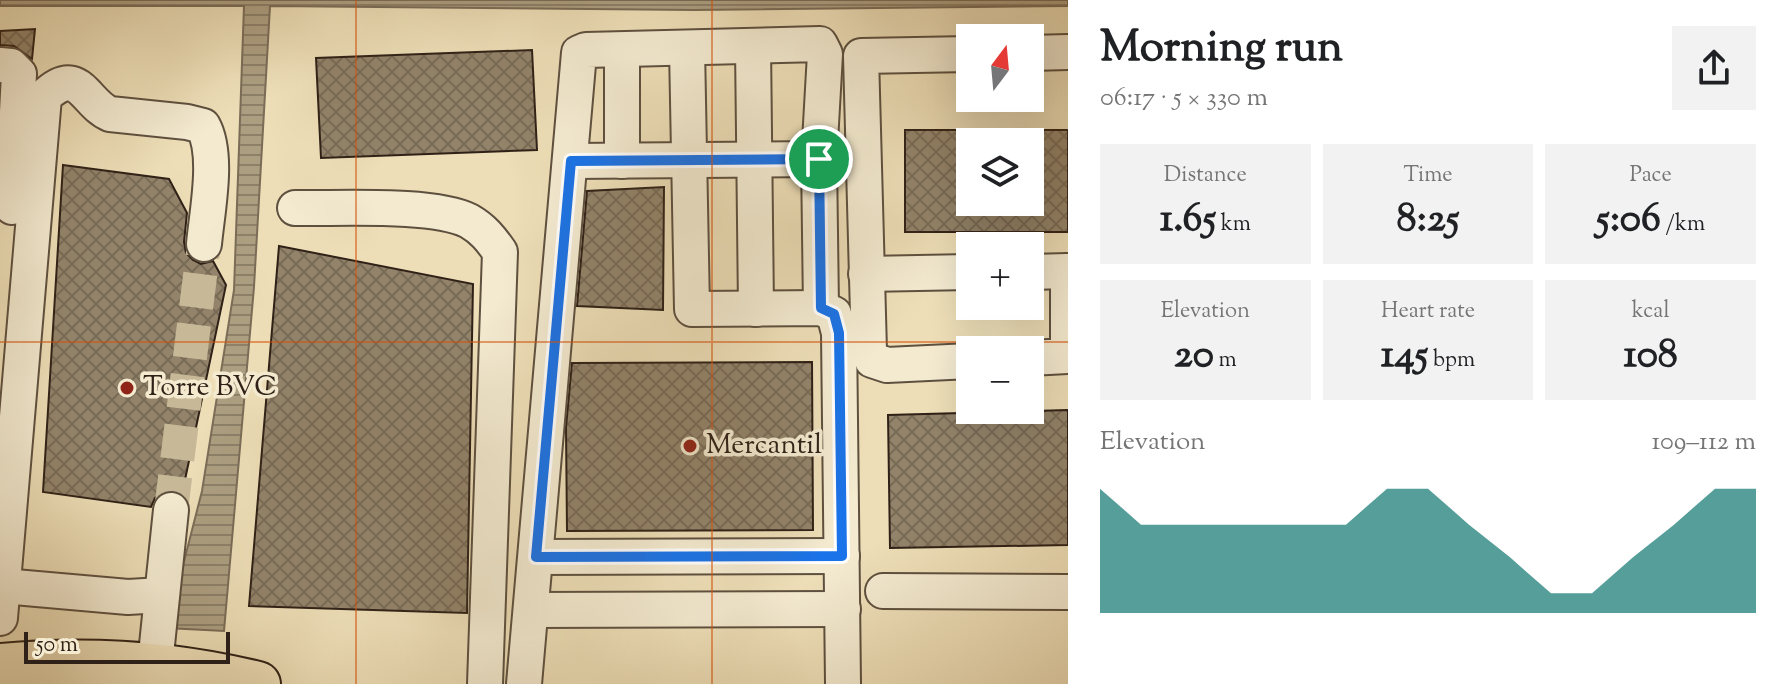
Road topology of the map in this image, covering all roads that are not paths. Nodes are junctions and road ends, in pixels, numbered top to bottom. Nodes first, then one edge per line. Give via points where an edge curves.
1 (753, 46) junction
2 (687, 48) junction
3 (622, 50) junction
4 (1068, 52) edge
5 (1044, 53) edge
6 (956, 54) edge
7 (0, 65) edge
8 (754, 159) junction
9 (819, 159) junction
10 (689, 160) junction
11 (571, 161) junction
12 (622, 161) junction
13 (295, 208) dead end
14 (204, 244) tunnel mouth
15 (1068, 271) edge
16 (956, 272) edge
17 (1044, 272) edge
18 (866, 274) junction
19 (821, 308) junction
20 (756, 309) junction
21 (1044, 357) edge
22 (956, 362) edge
23 (0, 402) edge
24 (0, 410) edge
25 (171, 510) tunnel mouth
26 (842, 556) junction
27 (536, 557) junction
28 (883, 591) dead end
29 (1068, 592) edge
30 (162, 595) junction
31 (1, 602) edge
32 (843, 609) junction
33 (531, 610) junction
34 (155, 664) junction
35 (0, 666) edge
36 (258, 684) edge
37 (485, 684) edge
38 (524, 684) edge
39 (843, 684) edge

1 - 2 lane
1 - 8 lane
1 - 9 lane via 820,44 825,54
2 - 3 lane
2 - 10 lane
3 - 11 lane via 579,53
3 - 12 lane
4 - 5 lane
6 - 18 lane via 861,56
7 - 23 lane via 19,74
8 - 9 lane
8 - 10 lane
8 - 20 lane
9 - 19 lane
10 - 12 lane
10 - 20 lane via 692,309
11 - 12 lane
11 - 27 lane
13 - 37 lane via 441,211 484,230 500,252
14 - 31 lane via 211,154 203,126 110,114 73,84 54,87 44,97
15 - 17 lane
15 - 21 lane via 1068,356
16 - 18 lane
18 - 22 lane via 872,360 887,365
19 - 20 lane
19 - 26 lane via 834,314 839,333
23 - 24 lane
25 - 30 lane
26 - 27 lane
26 - 32 lane
27 - 33 lane
28 - 29 lane
30 - 31 lane
30 - 34 lane
32 - 33 lane
32 - 39 lane
33 - 38 lane
34 - 35 main road via 48,661
34 - 36 main road

